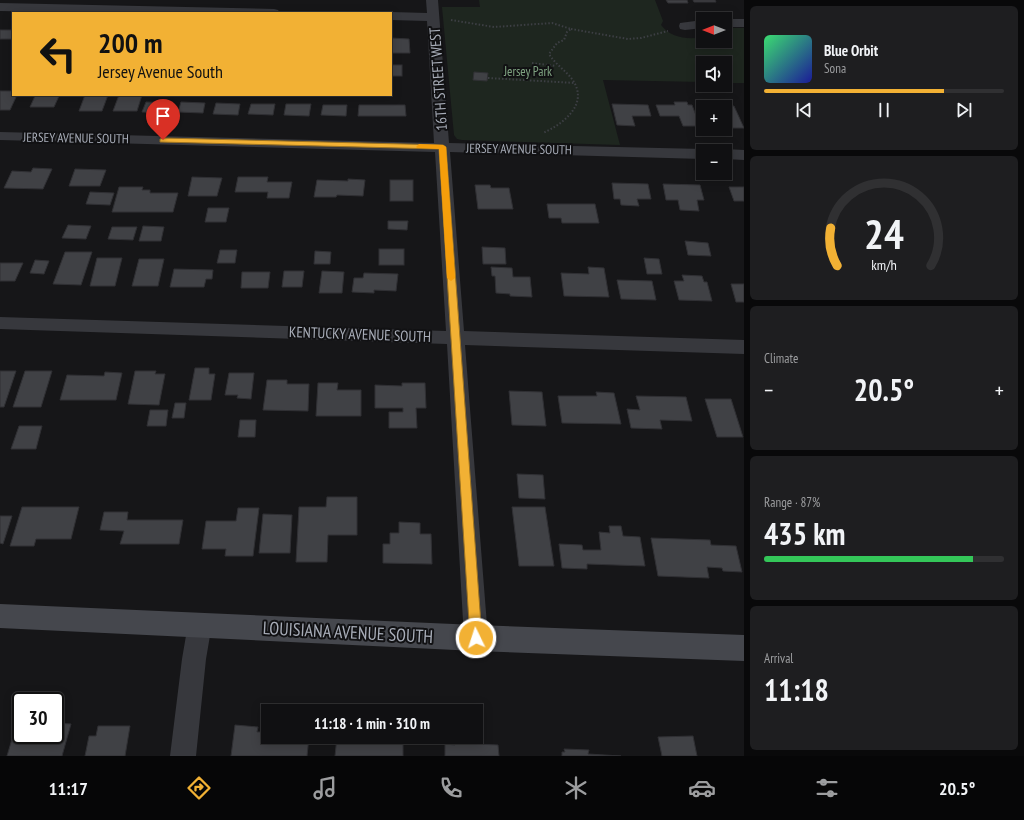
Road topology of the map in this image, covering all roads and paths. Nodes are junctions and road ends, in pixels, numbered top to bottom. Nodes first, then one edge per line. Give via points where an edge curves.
1 (0, 7) edge
2 (228, 12) edge
3 (433, 12) edge
4 (392, 16) edge
5 (732, 23) edge
6 (744, 23) edge
7 (696, 25) edge
8 (685, 26) joint
9 (571, 29) junction
10 (532, 63) dead end
11 (557, 66) junction
12 (488, 78) dead end
13 (575, 83) junction
14 (0, 136) edge
15 (443, 147) junction
16 (524, 149) junction
17 (696, 154) edge
18 (732, 154) edge
19 (744, 155) edge
20 (0, 323) edge
21 (455, 337) junction
22 (744, 347) edge
23 (0, 616) edge
24 (200, 624) junction
25 (476, 638) junction
26 (744, 648) edge
27 (183, 756) edge

1 - 2 street
3 - 4 street
3 - 9 path via 496,27 545,22
3 - 15 street, 16TH STREET WEST
5 - 6 street
7 - 8 street
8 - 9 path via 631,39
9 - 11 path via 550,54
10 - 11 path
11 - 13 path
12 - 13 path
13 - 16 path via 577,96 573,112 568,119 552,130 530,139
14 - 15 street, JERSEY AVENUE SOUTH
15 - 16 street, JERSEY AVENUE SOUTH
15 - 21 street, 16TH STREET WEST
16 - 17 street, JERSEY AVENUE SOUTH
18 - 19 street
20 - 21 street, KENTUCKY AVENUE SOUTH
21 - 22 street, KENTUCKY AVENUE SOUTH
21 - 25 street, 16TH STREET WEST
23 - 24 main road, LOUISIANA AVENUE SOUTH
24 - 25 main road, LOUISIANA AVENUE SOUTH
24 - 27 street
25 - 26 main road, LOUISIANA AVENUE SOUTH

